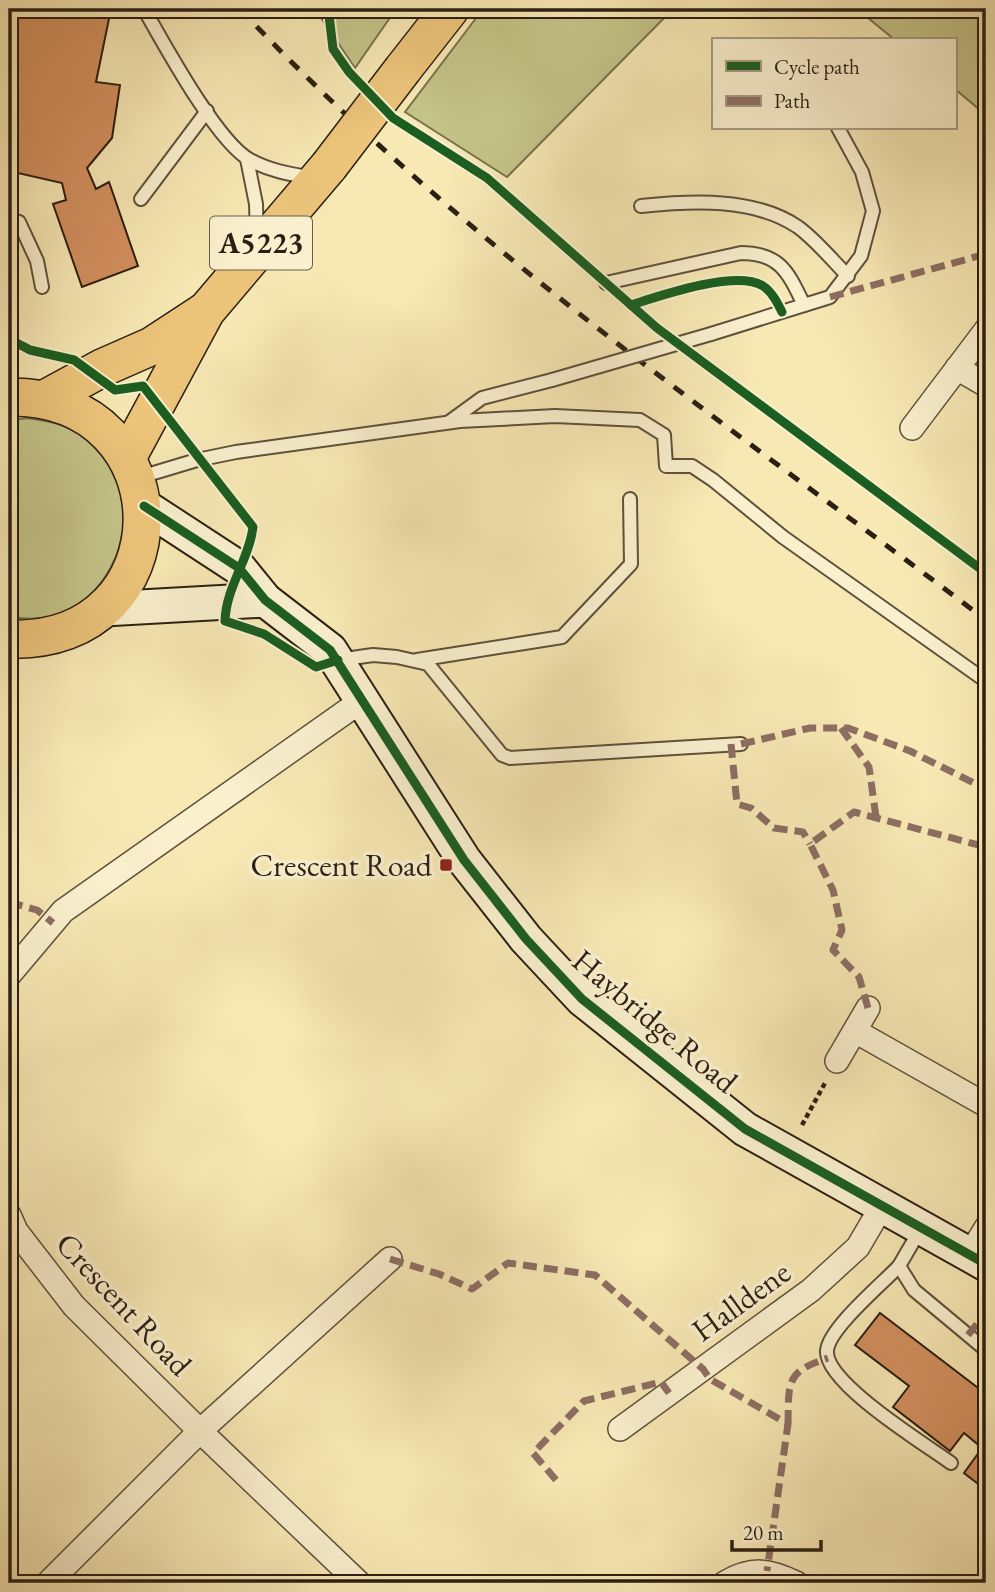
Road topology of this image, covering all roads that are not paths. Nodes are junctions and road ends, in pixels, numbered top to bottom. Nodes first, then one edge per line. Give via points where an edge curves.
1 (144, 9) edge
2 (450, 9) edge
3 (208, 111) junction
4 (839, 130) edge
5 (247, 159) junction
6 (325, 172) junction
7 (141, 199) dead end
8 (641, 206) dead end
9 (9, 219) edge
10 (257, 248) junction
11 (848, 276) junction
12 (606, 283) dead end
13 (42, 287) dead end
14 (804, 305) junction
15 (206, 311) junction
16 (986, 330) edge
17 (957, 368) junction
18 (986, 385) edge
19 (18, 397) edge
20 (449, 422) junction
21 (912, 428) dead end
22 (136, 481) junction
23 (630, 499) dead end
24 (265, 600) junction
25 (104, 609) junction
26 (9, 639) edge
27 (338, 660) junction
28 (413, 661) junction
29 (986, 681) edge
30 (361, 701) junction
31 (741, 744) dead end
32 (9, 975) edge
33 (868, 1008) dead end
34 (855, 1031) junction
35 (837, 1061) road end
36 (986, 1105) edge
37 (882, 1206) junction
38 (9, 1215) edge
39 (922, 1226) junction
40 (981, 1249) edge
41 (390, 1259) dead end
42 (899, 1266) junction
43 (986, 1350) edge
44 (620, 1429) dead end
45 (200, 1431) junction
46 (951, 1463) dead end
47 (49, 1582) edge
48 (359, 1583) edge
49 (725, 1583) edge
50 (796, 1583) edge

1 - 3 lane
2 - 6 main road, A5223, bridge
3 - 5 lane
3 - 7 lane
4 - 11 lane via 862,172 873,211 860,256
5 - 6 lane via 277,172
5 - 10 lane via 256,204
6 - 10 main road, A5223
8 - 11 lane via 679,202 751,207 797,227
9 - 13 lane via 19,222 37,261
10 - 15 main road, A5223
11 - 14 lane via 830,297
12 - 14 lane via 741,253 760,253 787,273
14 - 20 lane, bridge via 482,398
15 - 19 main road, A5223 via 152,346
15 - 22 main road, A5223
16 - 17 street
17 - 18 street
17 - 21 street
19 - 22 main road via 93,420
20 - 22 lane via 236,452
20 - 29 lane via 555,416 640,419 664,435 666,466 692,466 783,537
22 - 24 street, Haybridge Road via 239,568
22 - 25 main road via 140,544 127,580
23 - 28 lane via 631,565 562,637
24 - 25 street
24 - 27 street, Haybridge Road
25 - 26 main road via 74,629 33,640
27 - 28 lane via 373,655
27 - 30 street, Haybridge Road
28 - 31 lane via 428,664 502,755 510,758
30 - 32 street via 63,911
30 - 37 street, Haybridge Road via 464,860 526,939 582,999 745,1129
33 - 34 street
34 - 35 street
34 - 36 street
37 - 39 street, Haybridge Road
37 - 44 street, Halldene via 858,1247 811,1290
38 - 45 street, Crescent Road via 16,1231 74,1306
39 - 40 street, Haybridge Road
39 - 42 lane
41 - 45 street
42 - 43 lane via 914,1290
42 - 46 lane via 835,1332 828,1358 846,1386
45 - 47 street
45 - 48 street, Crescent Road
49 - 50 street via 771,1571

